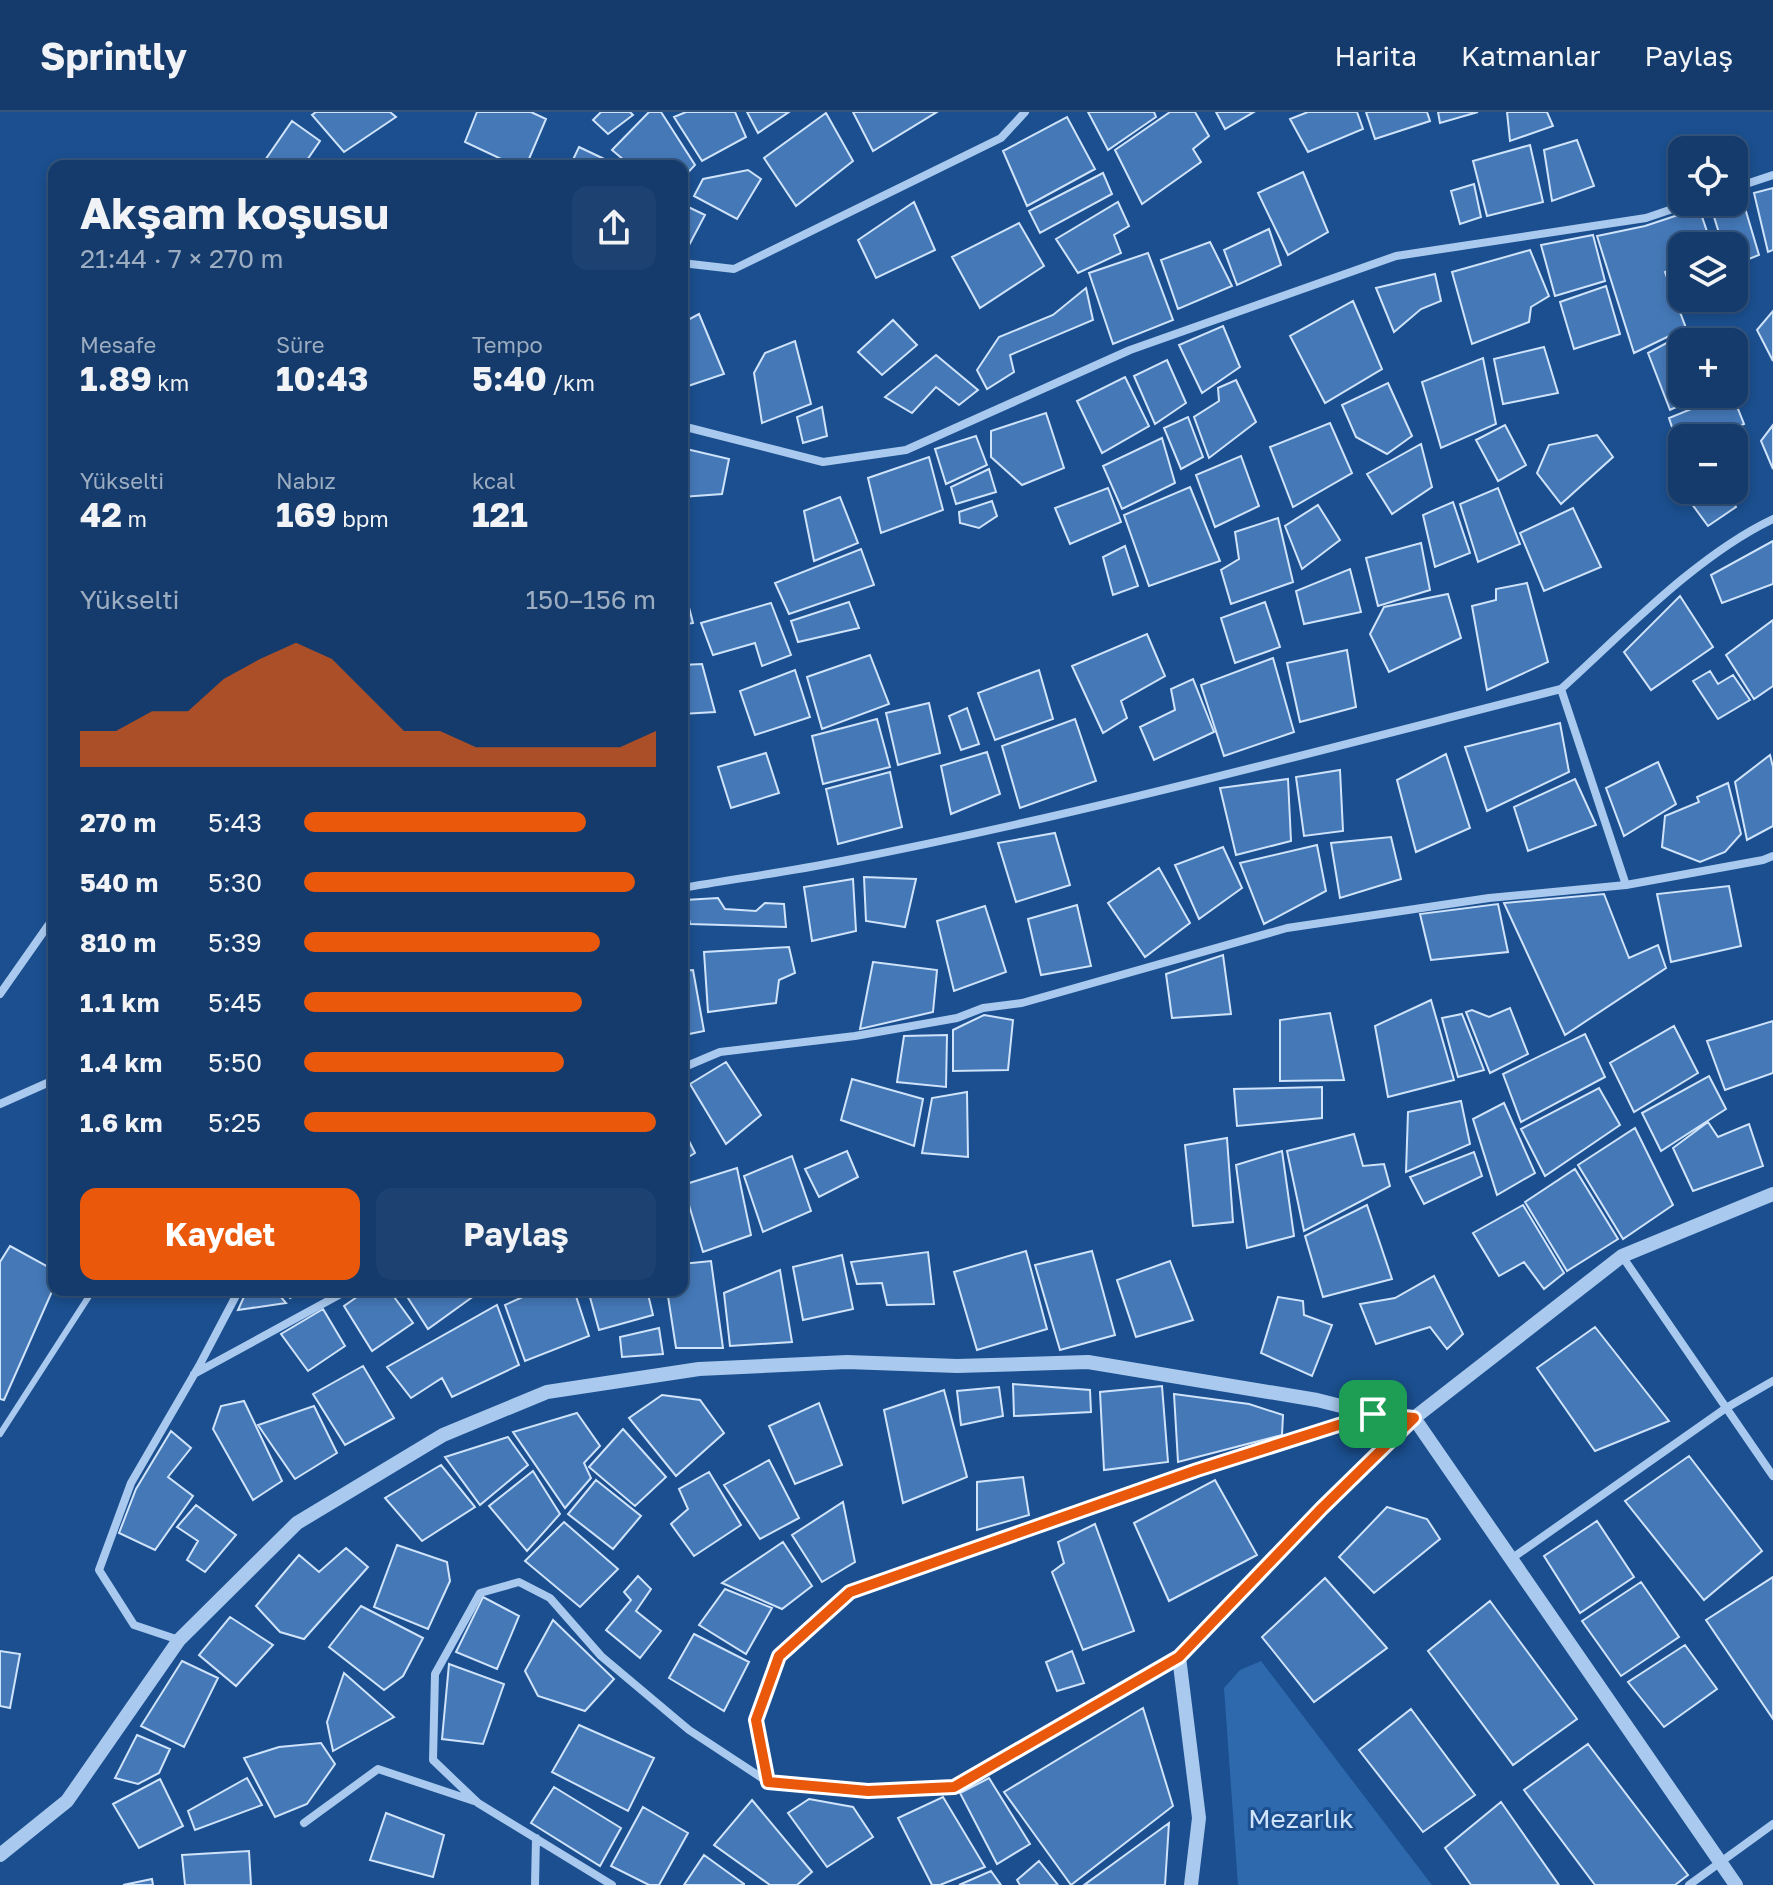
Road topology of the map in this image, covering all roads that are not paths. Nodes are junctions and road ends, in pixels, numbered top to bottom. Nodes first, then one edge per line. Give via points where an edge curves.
1 (1025, 112) edge
2 (1773, 175) edge
3 (1748, 183) edge
4 (1668, 211) edge
5 (688, 264) edge
6 (688, 428) edge
7 (1773, 519) edge
8 (1561, 689) junction
9 (1773, 856) edge
10 (1626, 885) junction
11 (688, 887) edge
12 (48, 926) edge
13 (0, 994) edge
14 (688, 1065) edge
15 (48, 1083) edge
16 (0, 1104) edge
17 (1773, 1194) edge
18 (1622, 1256) junction
19 (89, 1296) edge
20 (236, 1296) edge
21 (337, 1296) edge
22 (193, 1375) junction
23 (1773, 1381) edge
24 (1726, 1408) junction
25 (1373, 1414) junction
26 (1414, 1418) junction
27 (0, 1434) edge
28 (1773, 1476) edge
29 (1511, 1559) junction
30 (179, 1640) junction
31 (1179, 1657) junction
32 (768, 1782) junction
33 (478, 1803) junction
34 (304, 1823) dead end
35 (1773, 1824) edge
36 (536, 1838) junction
37 (0, 1855) edge
38 (1720, 1862) junction
39 (535, 1885) edge
40 (612, 1885) edge
41 (1191, 1885) edge
42 (1689, 1885) edge
43 (1736, 1885) edge

1 - 5 street via 1001,138 734,269
2 - 3 street
4 - 6 street via 1396,256 1130,350 906,450 823,462
7 - 8 street via 1740,535
8 - 10 street
8 - 11 street via 988,831
9 - 10 street
10 - 14 street via 1489,898 1287,928 957,1018 720,1052
12 - 13 street
15 - 16 street
17 - 18 street
18 - 24 street
18 - 26 street
19 - 27 lane
20 - 22 street
21 - 22 street
22 - 30 street via 131,1483 99,1570 134,1625
23 - 24 street
24 - 28 street
24 - 29 street
25 - 26 street
25 - 30 street via 1088,1362 847,1362 699,1369 547,1392 443,1435 297,1523
25 - 32 street via 850,1592 779,1656 756,1720
26 - 29 street
26 - 31 street
29 - 38 street
30 - 37 street via 67,1801
31 - 32 street via 954,1787 868,1791
31 - 41 street via 1199,1818
32 - 33 street via 689,1730 601,1656 550,1598 519,1582 480,1593 435,1674 433,1760
33 - 34 street via 378,1769
33 - 36 street
35 - 38 street
36 - 39 street
36 - 40 street
38 - 42 street
38 - 43 street

